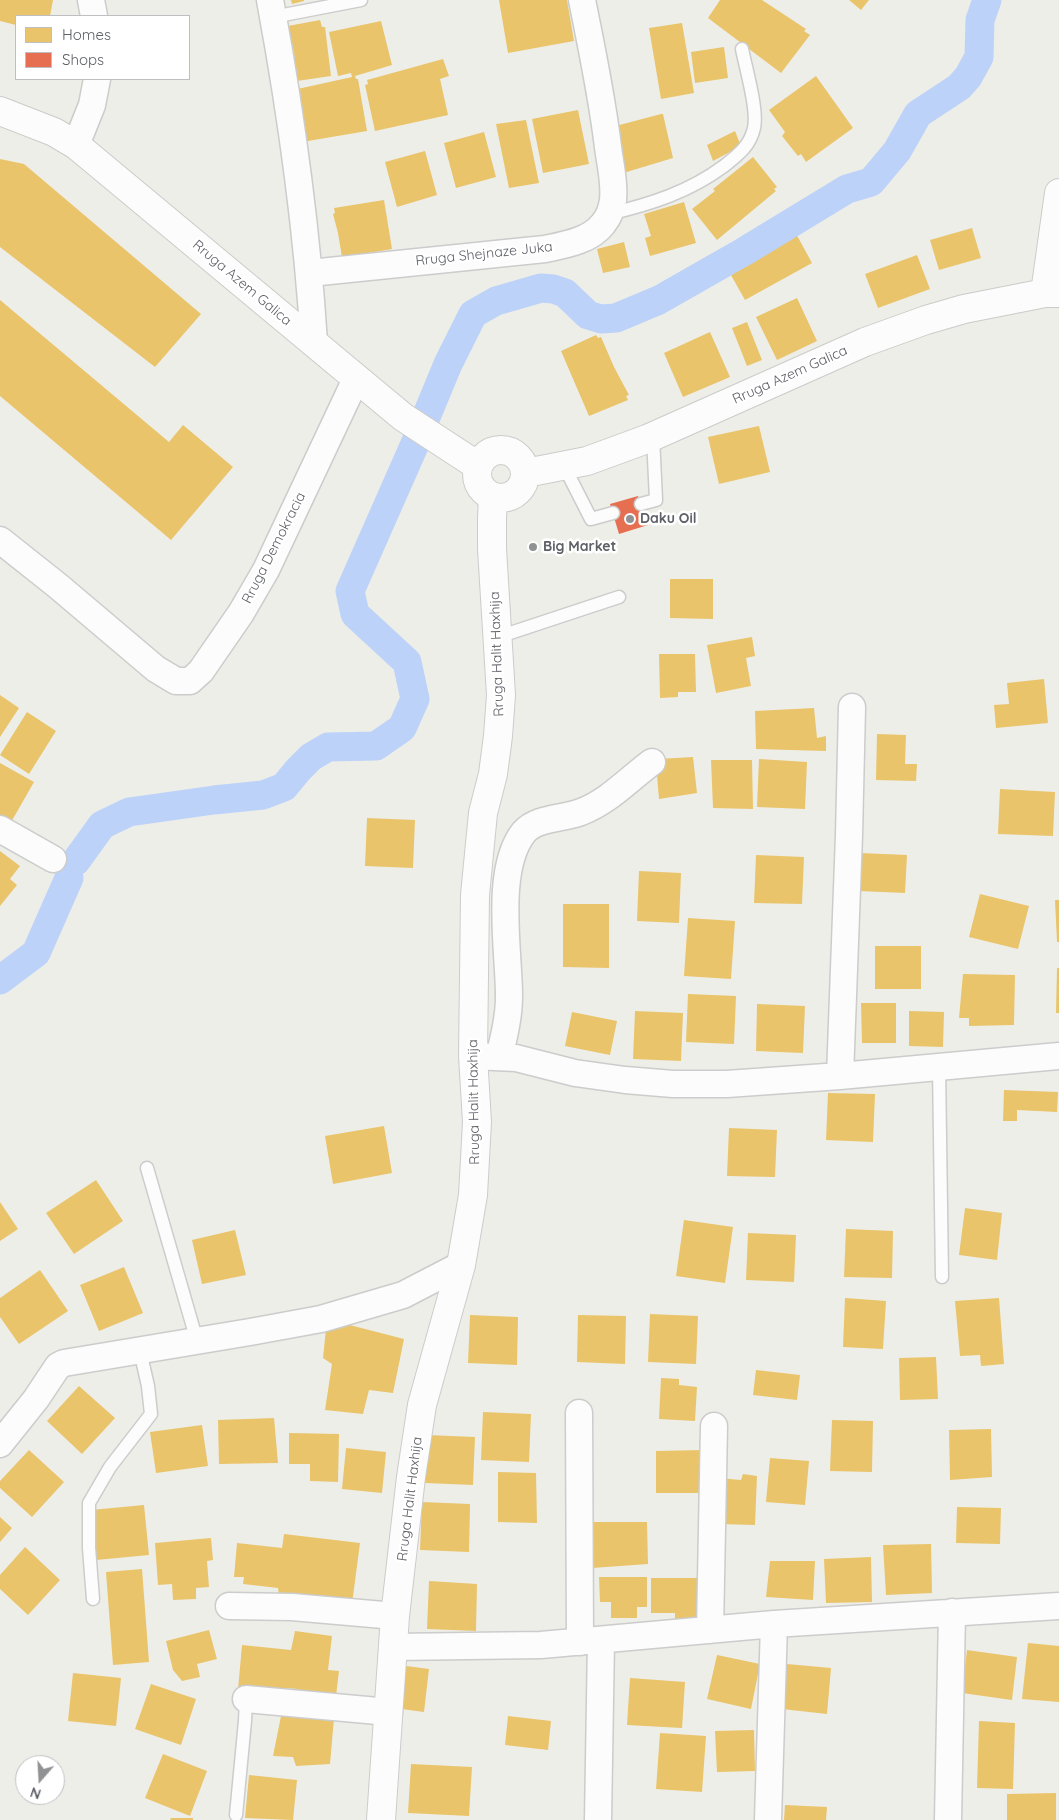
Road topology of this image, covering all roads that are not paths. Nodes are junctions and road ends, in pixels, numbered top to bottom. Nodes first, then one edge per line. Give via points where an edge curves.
1 (91, 0) edge
2 (361, 0) edge
3 (582, 0) edge
4 (271, 8) edge
5 (94, 15) edge
6 (742, 49) dead end
7 (97, 80) edge
8 (0, 111) edge
9 (76, 145) junction
10 (1059, 193) edge
11 (609, 214) junction
12 (310, 273) junction
13 (1052, 293) edge
14 (314, 343) junction
15 (356, 379) junction
16 (653, 437) junction
17 (478, 466) junction
18 (564, 466) junction
19 (526, 473) junction
20 (493, 497) junction
21 (641, 504) dead end
22 (613, 513) dead end
23 (0, 540) edge
24 (619, 597) dead end
25 (498, 637) junction
26 (852, 707) dead end
27 (652, 762) dead end
28 (0, 829) edge
29 (53, 859) dead end
30 (1059, 1056) edge
31 (486, 1057) junction
32 (939, 1067) junction
33 (840, 1076) junction
34 (147, 1168) dead end
35 (461, 1265) junction
36 (942, 1277) dead end
37 (197, 1341) junction
38 (140, 1351) junction
39 (579, 1413) dead end
40 (714, 1426) dead end
41 (0, 1444) edge
42 (93, 1599) dead end
43 (229, 1606) dead end
44 (1059, 1606) edge
45 (952, 1612) junction
46 (395, 1616) junction
47 (774, 1624) junction
48 (710, 1630) junction
49 (591, 1641) junction
50 (394, 1647) junction
51 (246, 1699) joint
52 (389, 1712) junction
53 (236, 1815) dead end
54 (381, 1820) edge
55 (598, 1820) edge
56 (768, 1820) edge
57 (948, 1820) edge

1 - 5 street
2 - 4 lane
3 - 11 street via 611,169 613,202
4 - 12 street
6 - 11 lane via 754,110 755,126 750,141 740,153 692,186 667,198
7 - 9 street via 92,105
8 - 9 main road, Rruga Azem Galica via 54,132
9 - 14 main road, Rruga Azem Galica
10 - 13 main road
11 - 12 street, Rruga Shejnaze Juka via 594,233 544,249
12 - 14 street
13 - 16 main road, Rruga Azem Galica via 964,309 865,342
14 - 15 main road, Rruga Azem Galica
15 - 17 main road, Rruga Azem Galica via 403,418
15 - 23 street, Rruga Demokracia via 266,570 241,613 190,681 176,681 156,669
16 - 18 main road, Rruga Azem Galica
16 - 21 lane via 656,500
17 - 19 main road via 489,454 505,450 520,458
17 - 20 main road via 481,488
18 - 19 main road, Rruga Azem Galica
18 - 22 lane via 591,519
19 - 20 main road via 522,488 516,494 509,498
20 - 25 main road, Rruga Halit Haxhija
24 - 25 lane
25 - 31 main road, Rruga Halit Haxhija via 501,695 498,736 483,813 474,894
26 - 33 street
27 - 31 street via 607,799 582,812 539,822 525,832 513,852 506,897 508,1016
28 - 29 street
30 - 32 street
31 - 33 street via 516,1058 575,1073 673,1084 727,1084
31 - 35 main road, Rruga Halit Haxhija via 477,1122 472,1203
32 - 33 street
32 - 36 lane
34 - 37 lane
35 - 37 street via 403,1295 321,1318
35 - 46 main road, Rruga Halit Haxhija via 422,1405
37 - 38 street
38 - 41 street via 58,1366
38 - 42 lane via 151,1414 110,1467 89,1503 88,1540
39 - 49 street
40 - 48 street
43 - 46 street via 301,1607
44 - 45 street
45 - 47 street
45 - 57 street
46 - 50 main road, Rruga Halit Haxhija
47 - 48 street
47 - 56 street
48 - 49 street
49 - 50 street
49 - 55 street
50 - 52 main road, Rruga Halit Haxhija
51 - 52 street
51 - 53 lane
52 - 54 main road, Rruga Halit Haxhija

